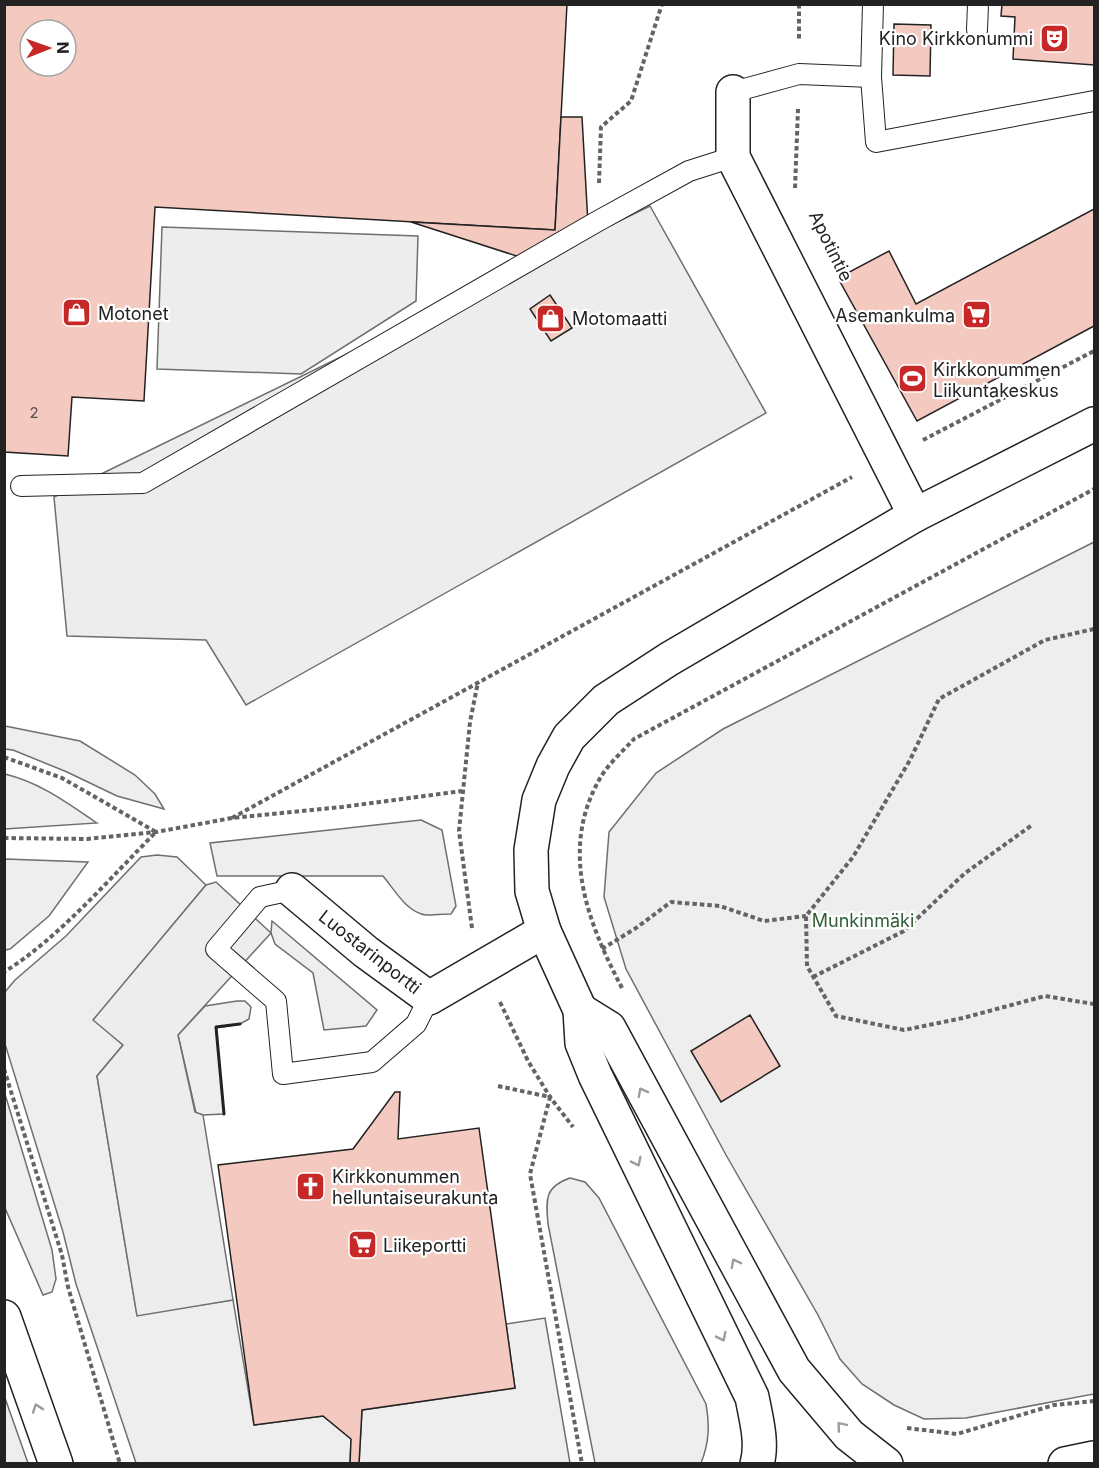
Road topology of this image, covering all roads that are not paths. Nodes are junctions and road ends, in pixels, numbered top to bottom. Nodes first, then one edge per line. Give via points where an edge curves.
1 (873, 4) edge
2 (978, 4) edge
3 (977, 30) dead end
4 (871, 77) junction
5 (733, 92) joint
6 (1095, 101) edge
7 (734, 157) junction
8 (1095, 424) edge
9 (21, 486) dead end
10 (915, 515) junction
11 (292, 890) joint
12 (544, 932) junction
13 (429, 998) junction
14 (580, 1010) junction
15 (4, 1317) edge
16 (1095, 1458) edge
17 (56, 1464) edge
18 (757, 1464) edge
19 (885, 1464) edge
20 (1065, 1464) edge

1 - 4 lane
2 - 3 lane
4 - 5 lane via 799,74
4 - 6 lane via 876,142
5 - 7 main road
7 - 9 lane via 689,171 598,221 143,483
7 - 10 main road
8 - 10 main road
10 - 12 main road via 660,665 606,700 569,737 539,800 531,850 532,891
11 - 13 main road, Luostarinportti
11 - 13 lane via 260,897 216,949 276,1001 284,1074 372,1062 416,1024
12 - 13 main road, Luostarinportti
12 - 14 main road
14 -> 18 main road via 582,1043 595,1075 752,1397 758,1432
19 -> 14 main road via 849,1436 794,1370 609,1028
17 -> 15 main road
16 - 20 main road

